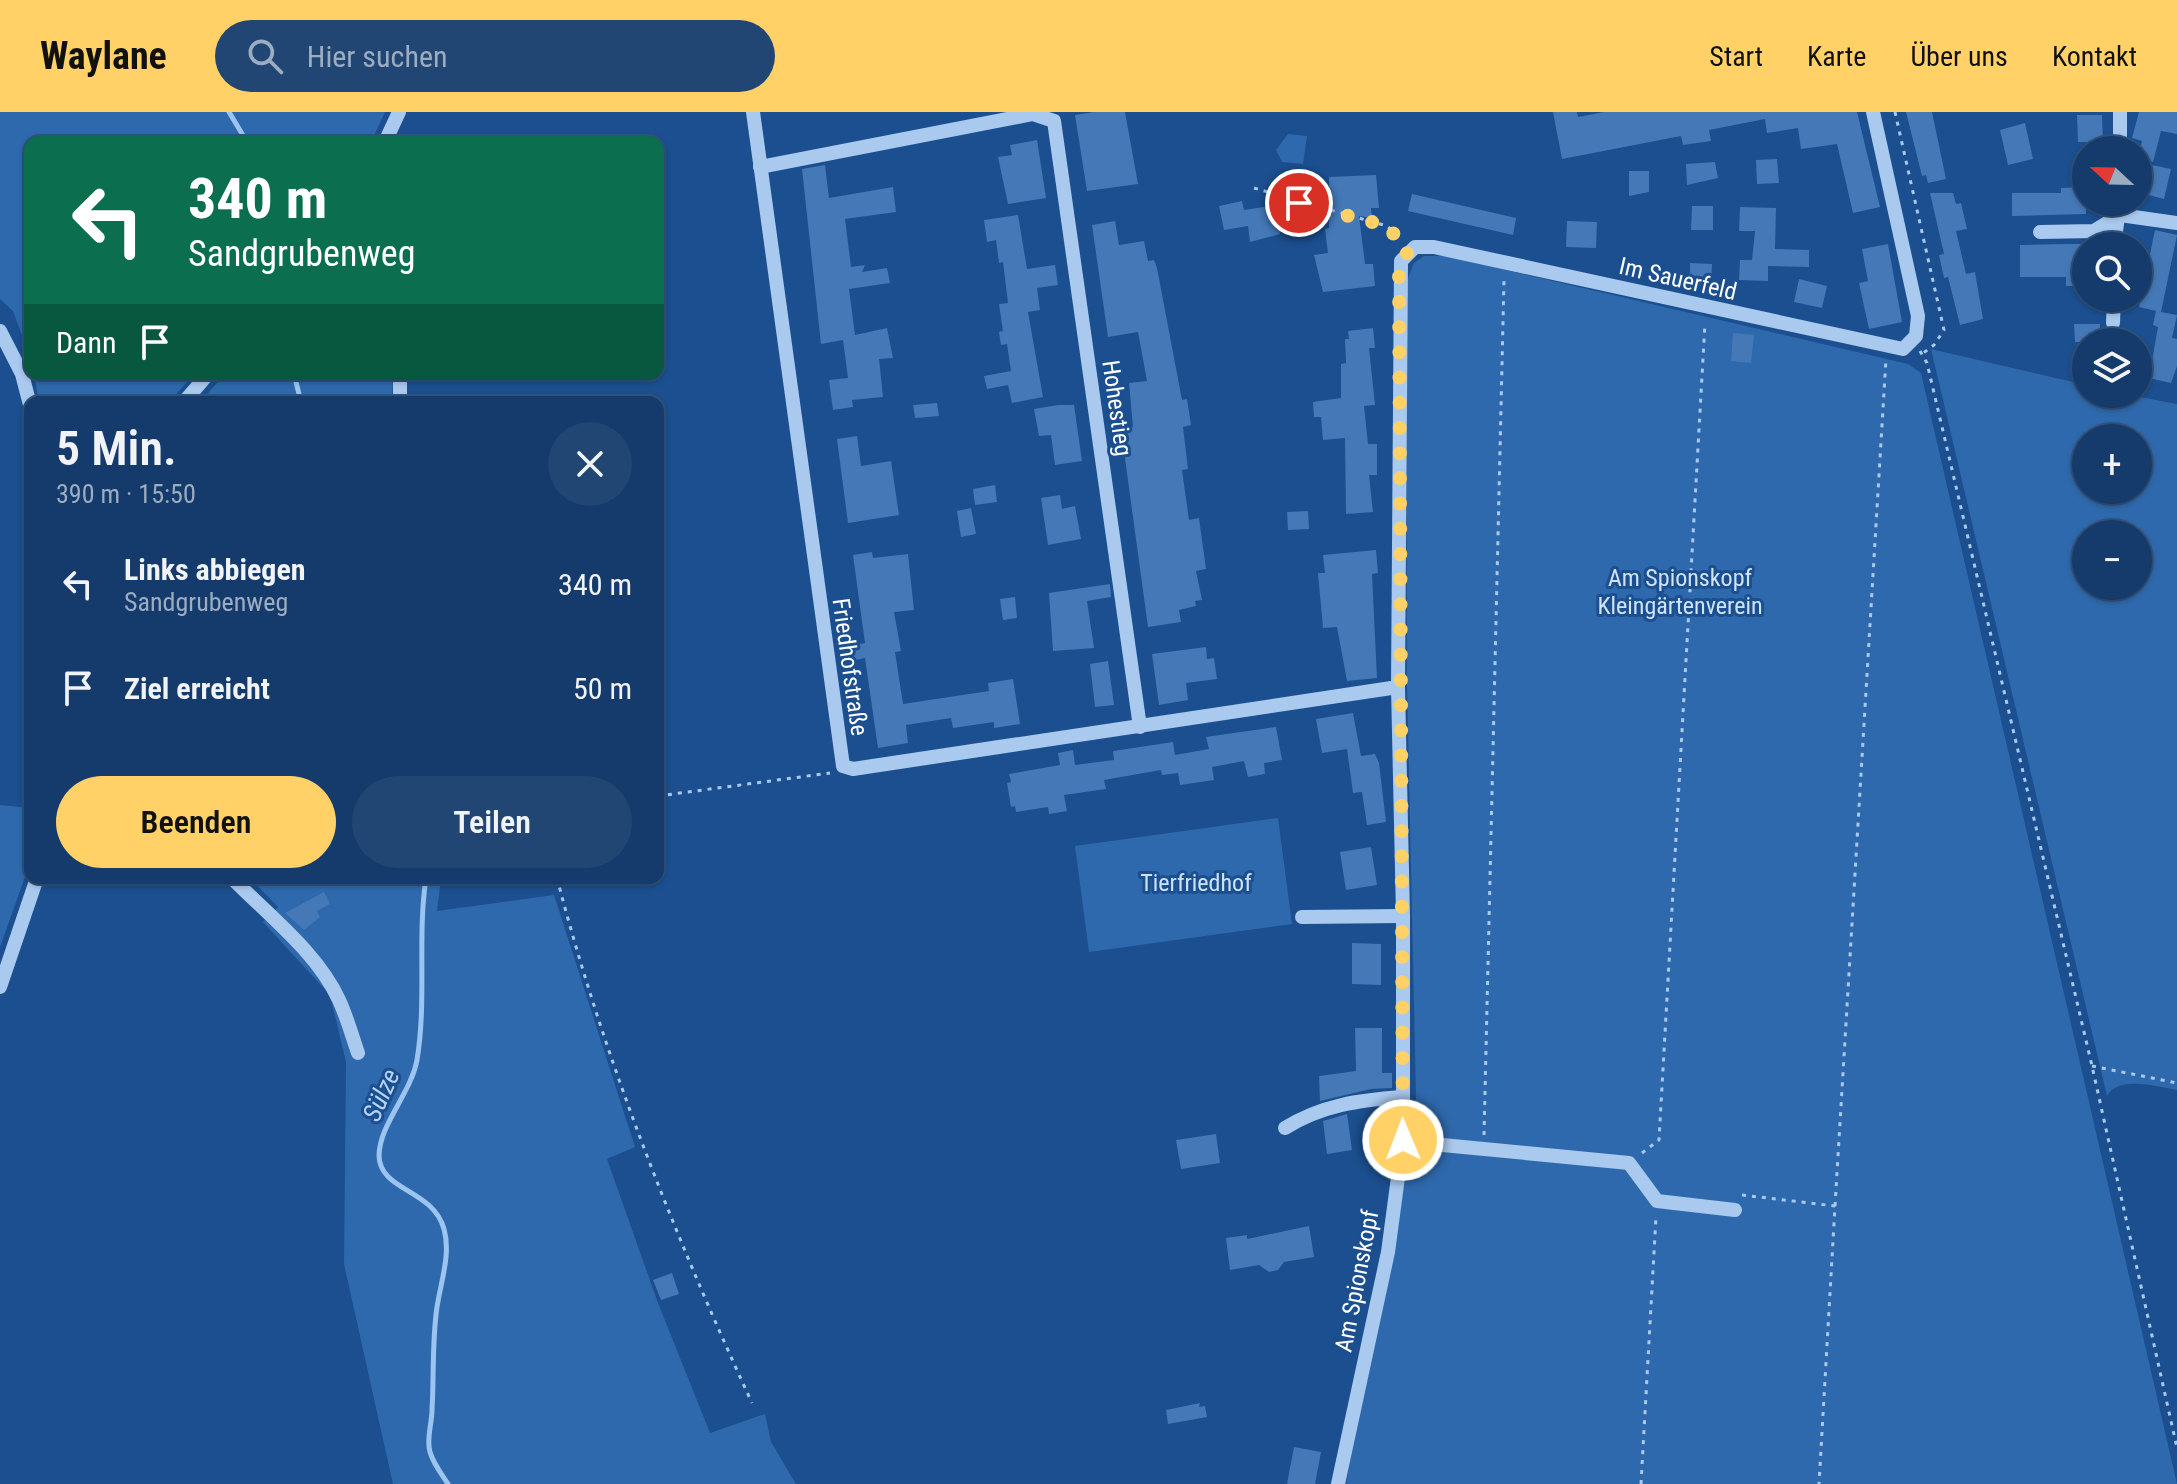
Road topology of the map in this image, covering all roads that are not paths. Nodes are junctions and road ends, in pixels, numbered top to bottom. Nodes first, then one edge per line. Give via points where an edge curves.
1 (399, 112) edge
2 (753, 112) edge
3 (1873, 112) edge
4 (2120, 112) edge
5 (388, 136) edge
6 (2120, 136) edge
7 (760, 167) junction
8 (2112, 216) edge
9 (2148, 216) edge
10 (2177, 223) edge
11 (2040, 232) dead end
12 (1408, 251) joint
13 (2113, 312) edge
14 (2113, 323) dead end
15 (0, 331) edge
16 (203, 380) edge
17 (28, 396) edge
18 (189, 396) edge
19 (1398, 687) junction
20 (1140, 727) junction
21 (35, 884) edge
22 (238, 884) edge
23 (1403, 916) junction
24 (1302, 917) dead end
25 (0, 987) edge
26 (358, 1053) dead end
27 (1402, 1104) junction
28 (1285, 1128) dead end
29 (1735, 1210) dead end
30 (1338, 1484) edge

1 - 5 street
2 - 7 street, Friedhofstraße
3 - 12 street, Im Sauerfeld via 1918,316 1917,332 1902,350 1434,247
4 - 6 street
7 - 20 street, Friedhofstraße via 844,768
7 - 20 street, Hohestieg via 1031,114 1045,115 1056,127
8 - 11 street via 2094,231
9 - 10 street
12 - 19 street, Am Spionskopf via 1399,272
13 - 14 street
15 - 17 street
16 - 18 street
19 - 20 street, Friedhofstraße
19 - 23 street, Am Spionskopf
21 - 25 street
22 - 26 street via 324,976
23 - 24 street
23 - 27 street, Am Spionskopf
27 - 28 street via 1353,1102 1309,1113
27 - 29 street via 1410,1130 1428,1143 1629,1163 1657,1201
27 - 30 street, Am Spionskopf via 1388,1252

